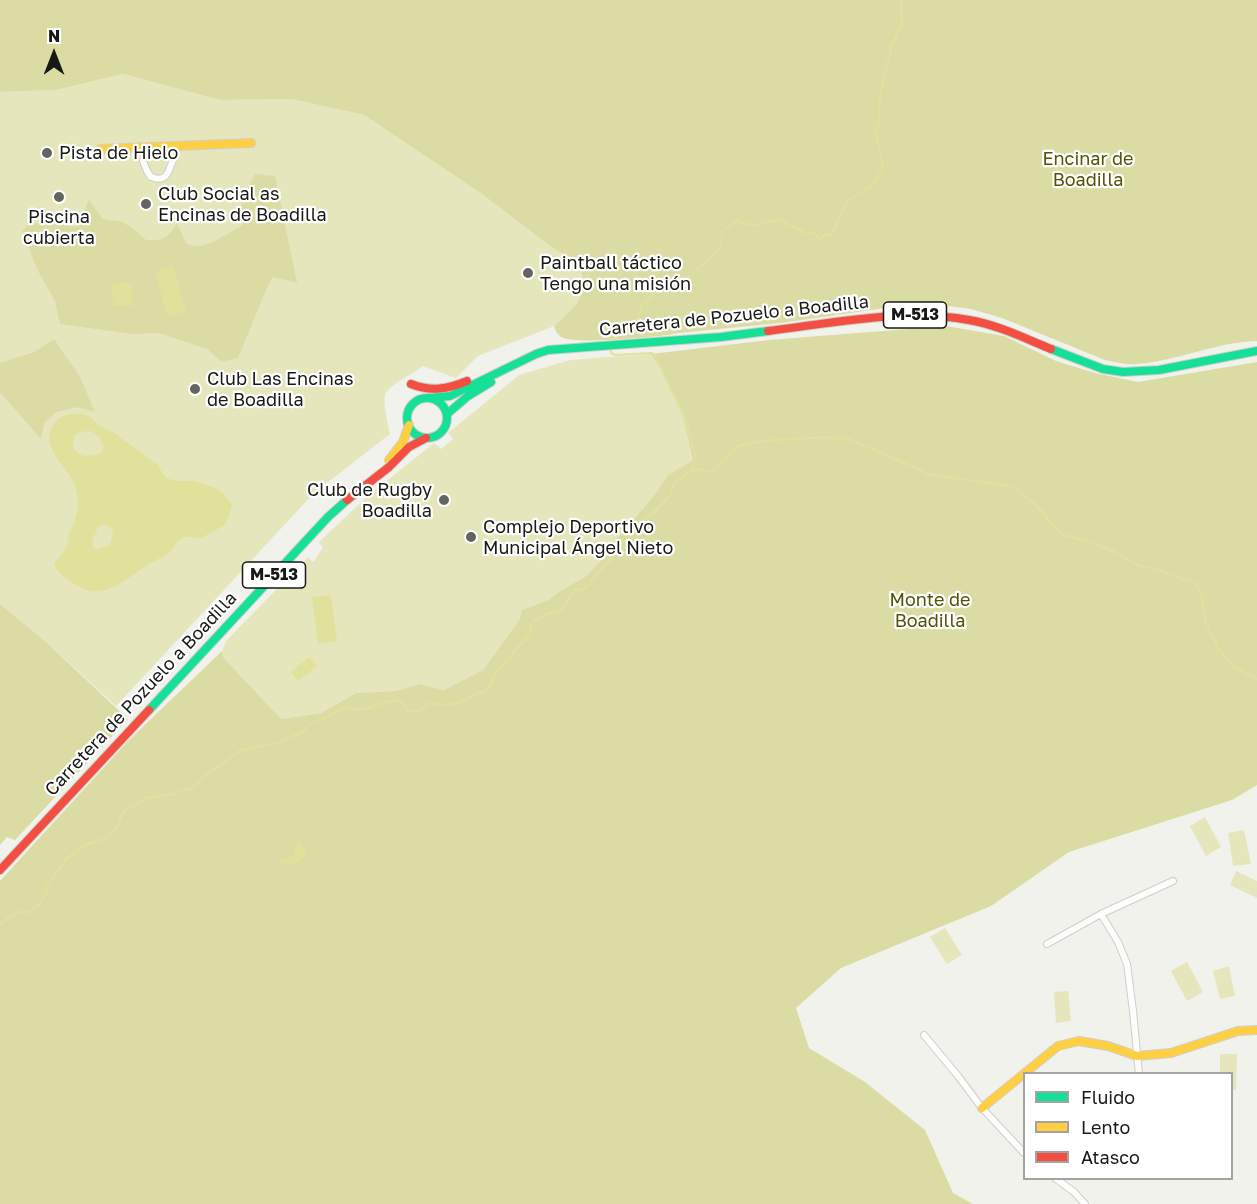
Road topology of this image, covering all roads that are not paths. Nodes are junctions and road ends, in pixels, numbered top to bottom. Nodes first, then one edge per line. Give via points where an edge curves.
1 (251, 143) dead end
2 (100, 149) dead end
3 (173, 160) dead end
4 (143, 161) dead end
5 (563, 349) junction
6 (1257, 351) edge
7 (536, 354) junction
8 (411, 384) dead end
9 (429, 398) junction
10 (447, 414) junction
11 (409, 425) junction
12 (426, 438) junction
13 (358, 491) junction
14 (0, 870) edge
15 (1173, 881) dead end
16 (1101, 914) junction
17 (1047, 944) dead end
18 (1257, 1030) edge
19 (924, 1035) dead end
20 (1137, 1056) junction
21 (1026, 1072) edge
22 (1139, 1072) edge
23 (1023, 1075) edge
24 (982, 1108) junction
25 (1023, 1152) edge
26 (1056, 1180) edge
27 (1085, 1204) edge

1 - 2 main road
3 - 4 street via 161,179 151,177
5 - 6 main road, Carretera de Pozuelo a Boadilla / M-513 via 721,337 917,315 994,326 1083,362 1123,372 1159,370
5 - 7 main road, Carretera de Pozuelo a Boadilla / M-513
5 - 10 main road, Carretera de Pozuelo a Boadilla / M-513 via 486,384
7 - 8 main road via 444,390
7 - 9 main road, Carretera de Pozuelo a Boadilla / M-513 via 450,396
9 - 10 main road via 439,401
9 - 11 main road, M-513 via 412,405
10 - 12 main road, M-513 via 443,430
11 - 12 main road
11 - 13 main road, Carretera de Pozuelo a Boadilla / M-513 via 390,460
12 - 13 main road, Carretera de Pozuelo a Boadilla / M-513 via 409,447
13 - 14 main road, Carretera de Pozuelo a Boadilla / M-513 via 328,517
15 - 16 street
16 - 17 street
16 - 20 street via 1127,964
18 - 20 main road via 1238,1031 1171,1053
19 - 24 street
20 - 21 main road via 1079,1041 1058,1046
20 - 22 street
23 - 24 main road
24 - 25 street
26 - 27 street

